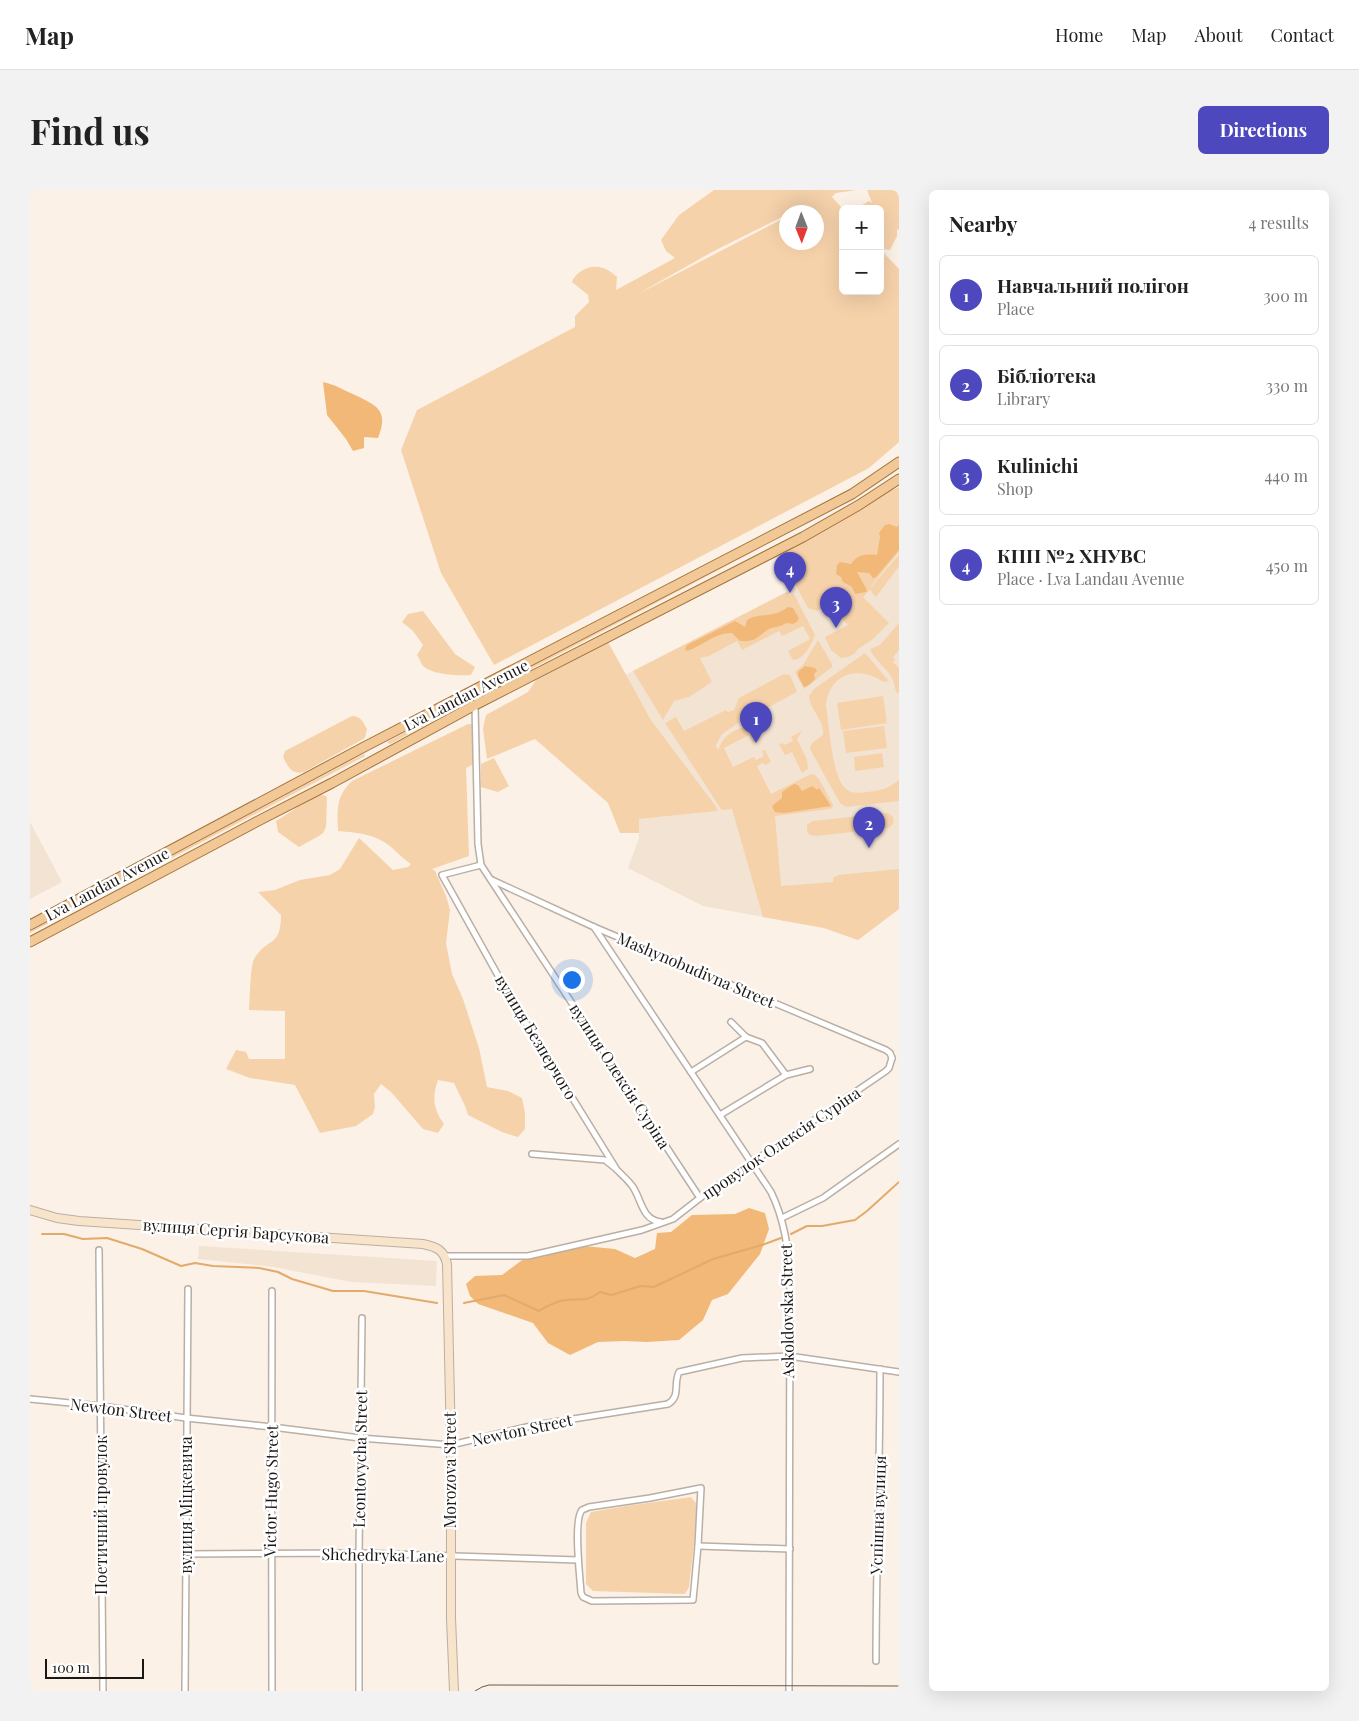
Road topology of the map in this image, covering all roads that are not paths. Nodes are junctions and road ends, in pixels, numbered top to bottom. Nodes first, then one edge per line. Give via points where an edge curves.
1 (899, 462) edge
2 (899, 479) edge
3 (475, 705) junction
4 (364, 747) junction
5 (372, 761) junction
6 (481, 865) junction
7 (490, 879) junction
8 (30, 925) edge
9 (594, 927) junction
10 (30, 942) edge
11 (731, 1022) dead end
12 (746, 1037) junction
13 (899, 1057) edge
14 (892, 1058) junction
15 (810, 1069) dead end
16 (691, 1072) junction
17 (786, 1075) junction
18 (720, 1115) junction
19 (899, 1144) edge
20 (532, 1154) dead end
21 (753, 1164) junction
22 (617, 1170) junction
23 (700, 1198) junction
24 (30, 1210) edge
25 (782, 1218) junction
26 (662, 1222) junction
27 (99, 1250) dead end
28 (443, 1253) junction
29 (188, 1289) dead end
30 (272, 1291) dead end
31 (362, 1318) dead end
32 (789, 1356) junction
33 (880, 1370) junction
34 (899, 1372) edge
35 (30, 1399) edge
36 (101, 1406) junction
37 (186, 1418) junction
38 (272, 1427) junction
39 (360, 1438) junction
40 (451, 1446) junction
41 (698, 1546) junction
42 (790, 1549) junction
43 (359, 1553) junction
44 (187, 1554) junction
45 (270, 1554) junction
46 (451, 1556) junction
47 (578, 1560) junction
48 (876, 1661) dead end
49 (102, 1691) edge
50 (185, 1691) edge
51 (272, 1691) edge
52 (359, 1691) edge
53 (454, 1691) edge
54 (788, 1691) edge

1 - 4 main road, Lva Landau Avenue via 852,494
2 - 3 main road, Lva Landau Avenue via 803,537
3 - 5 main road, Lva Landau Avenue
3 - 6 street
4 - 5 main road
4 - 8 main road, Lva Landau Avenue
5 - 10 main road, Lva Landau Avenue
6 - 7 street, вулиця Олексія Суріна
6 - 22 street, вулиця Безперчого via 442,875 510,997
7 - 9 street, Mashynobudivna Street
7 - 23 street, вулиця Олексія Суріна
9 - 14 street, Mashynobudivna Street via 886,1050
9 - 16 street, Askoldovska Street
11 - 12 street
12 - 16 street
12 - 17 street via 762,1043
13 - 14 street
14 - 21 street, провулок Олексія Суріна via 886,1071
15 - 17 street
16 - 18 street, Askoldovska Street
17 - 18 street
18 - 21 street, Askoldovska Street
19 - 25 street via 824,1198
20 - 22 street via 605,1160
21 - 23 street, провулок Олексія Суріна
21 - 25 street, Askoldovska Street via 771,1192
22 - 26 street, вулиця Безперчого via 633,1188 645,1213 654,1221
23 - 26 street, провулок Олексія Суріна via 672,1219
24 - 28 main road, вулиця Сергія Барсукова via 79,1221 423,1244
25 - 32 street, Askoldovska Street via 790,1276
26 - 28 street, провулок Олексія Суріна via 642,1230 528,1256
27 - 36 street, Поетичний провулок
28 - 40 main road, Morozova Street via 447,1264
29 - 37 street, вулиця Міцкевича
30 - 38 street, Victor Hugo Street
31 - 39 street, Leontovychа Street
32 - 33 street, Newton Street
32 - 40 street, Newton Street via 742,1358 679,1372 676,1395 668,1404 535,1425
32 - 42 street, Askoldovska Street
33 - 34 street, Newton Street
33 - 48 street, Успішна вулиця
35 - 36 street, Newton Street
36 - 37 street, Newton Street
36 - 49 street, Поетичний провулок
37 - 38 street, Newton Street
37 - 44 street, вулиця Міцкевича
38 - 39 street, Newton Street
38 - 45 street, Victor Hugo Street
39 - 40 street, Newton Street
39 - 43 street, Leontovychа Street
40 - 46 main road, Morozova Street
41 - 42 street
41 - 47 street via 695,1596 690,1601 587,1600 581,1593
41 - 47 street via 700,1488 582,1510 578,1519
42 - 54 street, Askoldovska Street
43 - 45 street, Shchedryka Lane
43 - 46 street, Shchedryka Lane
43 - 52 street, Leontovychа Street
44 - 45 street, Shchedryka Lane
44 - 50 street, вулиця Міцкевича
45 - 51 street, Victor Hugo Street
46 - 47 street, Shchedryka Lane
46 - 53 main road, Morozova Street

